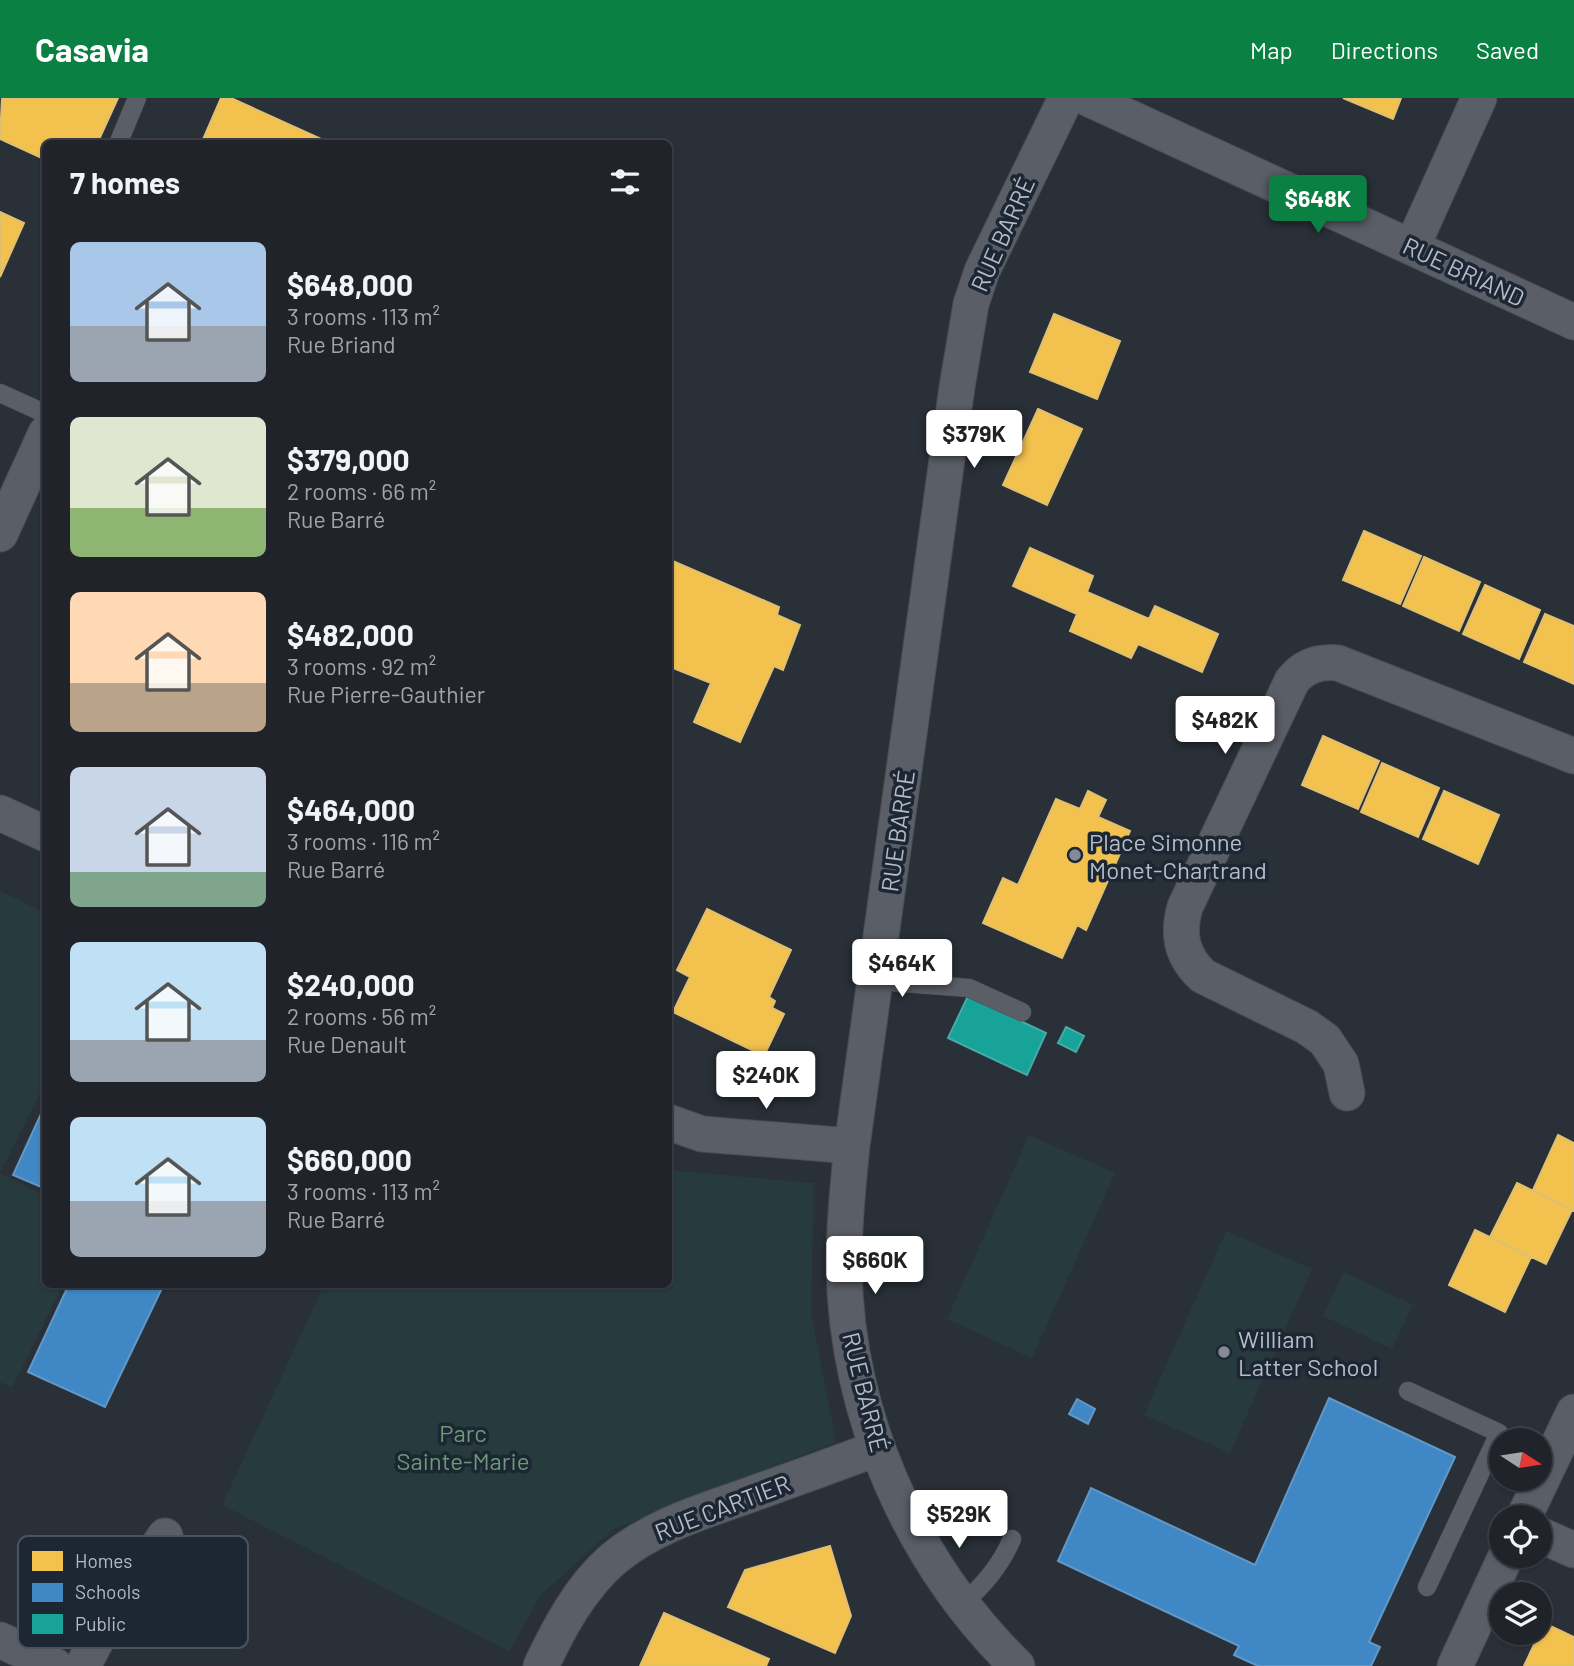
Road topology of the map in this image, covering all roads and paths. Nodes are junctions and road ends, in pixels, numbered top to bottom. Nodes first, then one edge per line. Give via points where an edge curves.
1 (137, 98) edge
2 (1066, 98) edge
3 (1087, 98) edge
4 (1479, 98) edge
5 (120, 140) edge
6 (1412, 247) junction
7 (1574, 322) edge
8 (0, 393) edge
9 (42, 412) edge
10 (42, 442) edge
11 (0, 534) edge
12 (1574, 756) edge
13 (0, 813) edge
14 (42, 832) edge
15 (876, 981) junction
16 (1022, 1012) dead end
17 (1347, 1093) dead end
18 (672, 1123) edge
19 (852, 1146) junction
20 (1408, 1391) dead end
21 (1574, 1412) edge
22 (1489, 1428) edge
23 (878, 1448) junction
24 (1552, 1451) edge
25 (1489, 1471) edge
26 (1012, 1539) dead end
27 (1552, 1540) edge
28 (1574, 1550) edge
29 (1500, 1568) edge
30 (1427, 1587) dead end
31 (962, 1604) junction
32 (0, 1640) edge
33 (93, 1648) edge
34 (55, 1666) edge
35 (83, 1666) edge
36 (541, 1666) edge
37 (1017, 1666) edge
38 (1455, 1666) edge

1 - 5 lane
2 - 15 street, RUE BARRÉ via 971,304
3 - 6 street, RUE BRIAND
4 - 6 street
6 - 7 street, RUE BRIAND
8 - 9 lane
10 - 11 street
12 - 17 street via 1338,663 1312,665 1292,681 1185,907 1181,935 1186,954 1203,976 1325,1040 1340,1064
13 - 14 street
15 - 16 lane via 969,988
15 - 19 street, RUE BARRÉ
18 - 19 street via 702,1133
19 - 23 street, RUE BARRÉ via 845,1283 854,1355
20 - 22 lane
21 - 24 street
23 - 31 street, RUE BARRÉ via 909,1519
23 - 36 street, RUE CARTIER via 682,1518 641,1539 612,1560 586,1588
25 - 30 lane
26 - 31 lane via 998,1568
27 - 28 street
29 - 38 street
31 - 37 street, RUE BARRÉ
32 - 34 street
33 - 35 street

